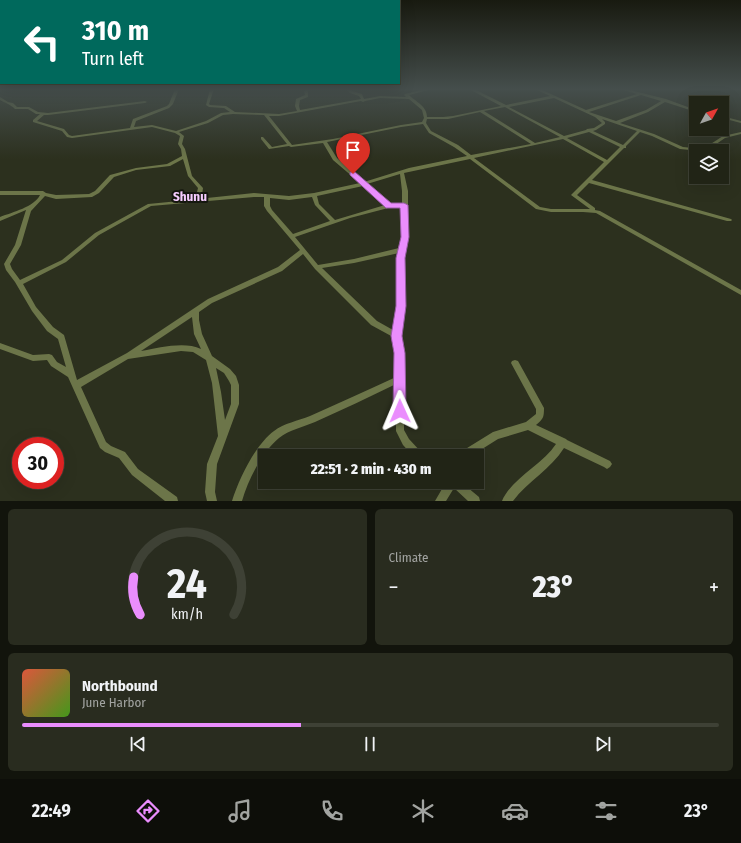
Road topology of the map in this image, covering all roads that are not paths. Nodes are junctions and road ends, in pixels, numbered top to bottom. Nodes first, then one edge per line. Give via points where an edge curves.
1 (39, 112) edge
2 (71, 112) edge
3 (155, 112) edge
4 (295, 112) edge
5 (424, 112) edge
6 (476, 112) edge
7 (483, 112) edge
8 (516, 112) edge
9 (589, 112) edge
10 (643, 112) edge
11 (232, 113) joint
12 (43, 114) junction
13 (266, 116) junction
14 (426, 118) junction
15 (729, 119) edge
16 (605, 120) junction
17 (616, 122) junction
18 (741, 122) edge
19 (424, 123) junction
20 (132, 128) junction
21 (588, 130) junction
22 (640, 130) junction
23 (176, 132) junction
24 (741, 133) edge
25 (562, 137) junction
26 (262, 138) dead end
27 (324, 141) junction
28 (533, 144) junction
29 (290, 145) junction
30 (624, 147) junction
31 (185, 156) junction
32 (472, 158) junction
33 (607, 162) junction
34 (402, 172) junction
35 (589, 181) junction
36 (363, 184) junction
37 (0, 193) edge
38 (43, 194) junction
39 (314, 195) junction
40 (267, 196) junction
41 (205, 199) junction
42 (573, 201) junction
43 (404, 205) junction
44 (32, 206) junction
45 (389, 206) junction
46 (564, 210) junction
47 (598, 212) junction
48 (0, 219) edge
49 (730, 220) dead end
50 (334, 222) junction
51 (292, 237) junction
52 (402, 250) junction
53 (303, 251) junction
54 (317, 267) junction
55 (19, 283) junction
56 (741, 293) edge
57 (195, 311) junction
58 (396, 336) junction
59 (0, 346) edge
60 (127, 356) junction
61 (208, 357) junction
62 (515, 363) dead end
63 (71, 374) junction
64 (399, 379) junction
65 (76, 385) junction
66 (528, 426) junction
67 (222, 435) junction
68 (563, 442) junction
69 (412, 449) edge
70 (474, 449) edge
71 (607, 464) dead end
72 (448, 489) edge
73 (461, 489) edge
74 (173, 501) edge
75 (212, 501) edge
76 (237, 501) edge
77 (440, 501) edge
78 (475, 501) edge
79 (508, 501) edge

1 - 12 street
2 - 12 street
3 - 20 street via 134,120
4 - 13 street
5 - 14 street
6 - 14 street via 454,118
7 - 28 street
8 - 25 street
9 - 16 street
10 - 17 street
11 - 13 street
11 - 23 street
12 - 20 street via 34,121 63,130 70,136
13 - 29 street
14 - 19 street
15 - 18 street
16 - 17 street
16 - 21 street via 600,126
17 - 22 street
19 - 27 street
19 - 32 street via 430,132
20 - 23 street via 156,126
21 - 25 street
21 - 30 street
22 - 24 street via 680,148 698,150 706,149 729,135
22 - 30 street
23 - 31 street via 182,136 180,144
25 - 28 street
25 - 33 street
26 - 29 street via 271,148
27 - 29 street
27 - 36 street via 335,159
28 - 32 street
30 - 33 street
31 - 38 street via 168,165 141,168 113,176 90,196 56,197
31 - 41 street via 189,173 201,188 200,196
32 - 34 street
32 - 46 street via 538,208 547,211
33 - 35 street
34 - 36 street
34 - 43 street
35 - 42 street via 574,195
35 - 49 street
36 - 39 street
36 - 45 street
37 - 38 street
38 - 44 street
39 - 40 street via 289,198
39 - 50 street via 319,206
40 - 41 street
40 - 51 street via 270,211
41 - 55 street via 154,204 142,208 97,234 64,261
42 - 46 street
42 - 47 street
43 - 45 street
43 - 52 street via 405,237
44 - 48 street
44 - 55 street via 28,211 18,245 7,264
45 - 50 street
46 - 47 street via 586,209
47 - 56 street
50 - 51 street
51 - 53 street
52 - 54 street
52 - 58 street via 401,306
53 - 54 street
53 - 57 street via 280,269 210,301
54 - 58 street via 374,323
55 - 63 street via 34,309 50,329 61,336
57 - 60 street
57 - 61 street via 195,330
58 - 64 street via 400,353
59 - 63 street via 33,358 49,357 54,364
60 - 61 street via 181,348 194,349
60 - 65 street
61 - 67 street via 214,377
61 - 67 street via 231,376 236,385 235,404
62 - 66 street via 541,412
63 - 65 street
64 - 69 street via 400,431
64 - 76 street via 344,406 333,408 282,430 262,451
65 - 74 street via 103,445 108,450 122,455 135,472
66 - 68 street
66 - 70 street via 496,436
67 - 75 street via 212,464
68 - 71 street
68 - 79 street via 551,459 514,490
72 - 77 street
73 - 78 street

